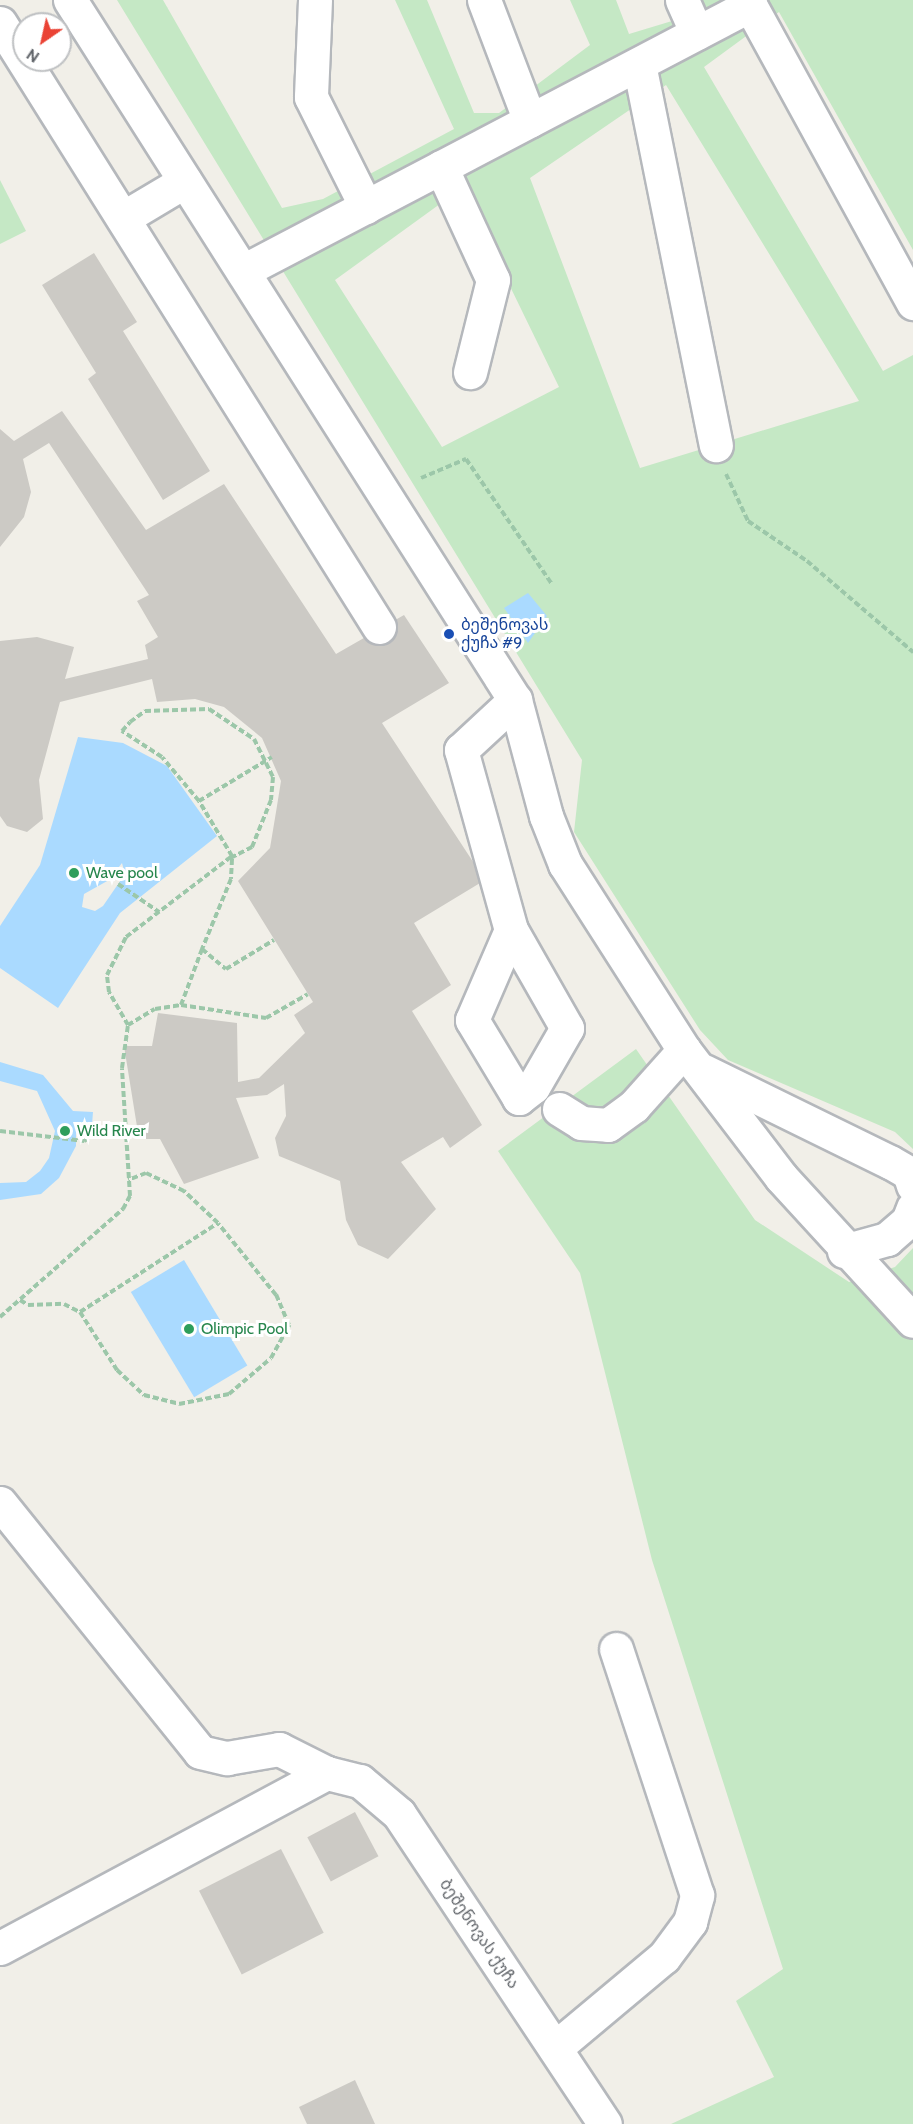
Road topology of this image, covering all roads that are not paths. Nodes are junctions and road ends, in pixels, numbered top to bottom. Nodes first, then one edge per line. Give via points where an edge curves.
1 (70, 0) edge
2 (315, 0) edge
3 (484, 0) edge
4 (682, 0) edge
5 (0, 23) edge
6 (697, 33) junction
7 (639, 64) junction
8 (530, 121) junction
9 (441, 167) junction
10 (185, 180) junction
11 (366, 207) junction
12 (123, 218) junction
13 (243, 271) junction
14 (913, 303) edge
15 (470, 372) dead end
16 (716, 445) road end
17 (379, 627) dead end
18 (515, 700) junction
19 (511, 930) dead end
20 (691, 1059) junction
21 (559, 1109) dead end
22 (913, 1185) edge
23 (913, 1208) edge
24 (844, 1251) junction
25 (913, 1321) edge
26 (0, 1503) edge
27 (616, 1649) dead end
28 (327, 1773) junction
29 (0, 1948) edge
30 (555, 2048) junction
31 (605, 2124) edge

1 - 10 street
2 - 11 street via 311,97
3 - 8 street
4 - 6 street
5 - 12 street
6 - 7 street
6 - 14 street via 750,5
7 - 8 street
7 - 16 street
8 - 9 street
9 - 11 street
9 - 15 street via 493,280
10 - 12 street
10 - 13 street
11 - 13 street
12 - 17 street
13 - 18 street
18 - 19 street via 461,750
18 - 20 street via 546,816 566,864
20 - 21 street via 608,1125 580,1123
20 - 22 street via 890,1162 909,1173
20 - 24 street
23 - 24 street via 908,1221 887,1239
24 - 25 street
26 - 28 street, ბეშენოვას ქუჩა via 200,1752 226,1758 279,1749
27 - 30 street via 697,1895 690,1922 664,1957
28 - 29 street
28 - 30 street, ბეშენოვას ქუჩა via 360,1781 399,1814
30 - 31 street, ბეშენოვას ქუჩა

